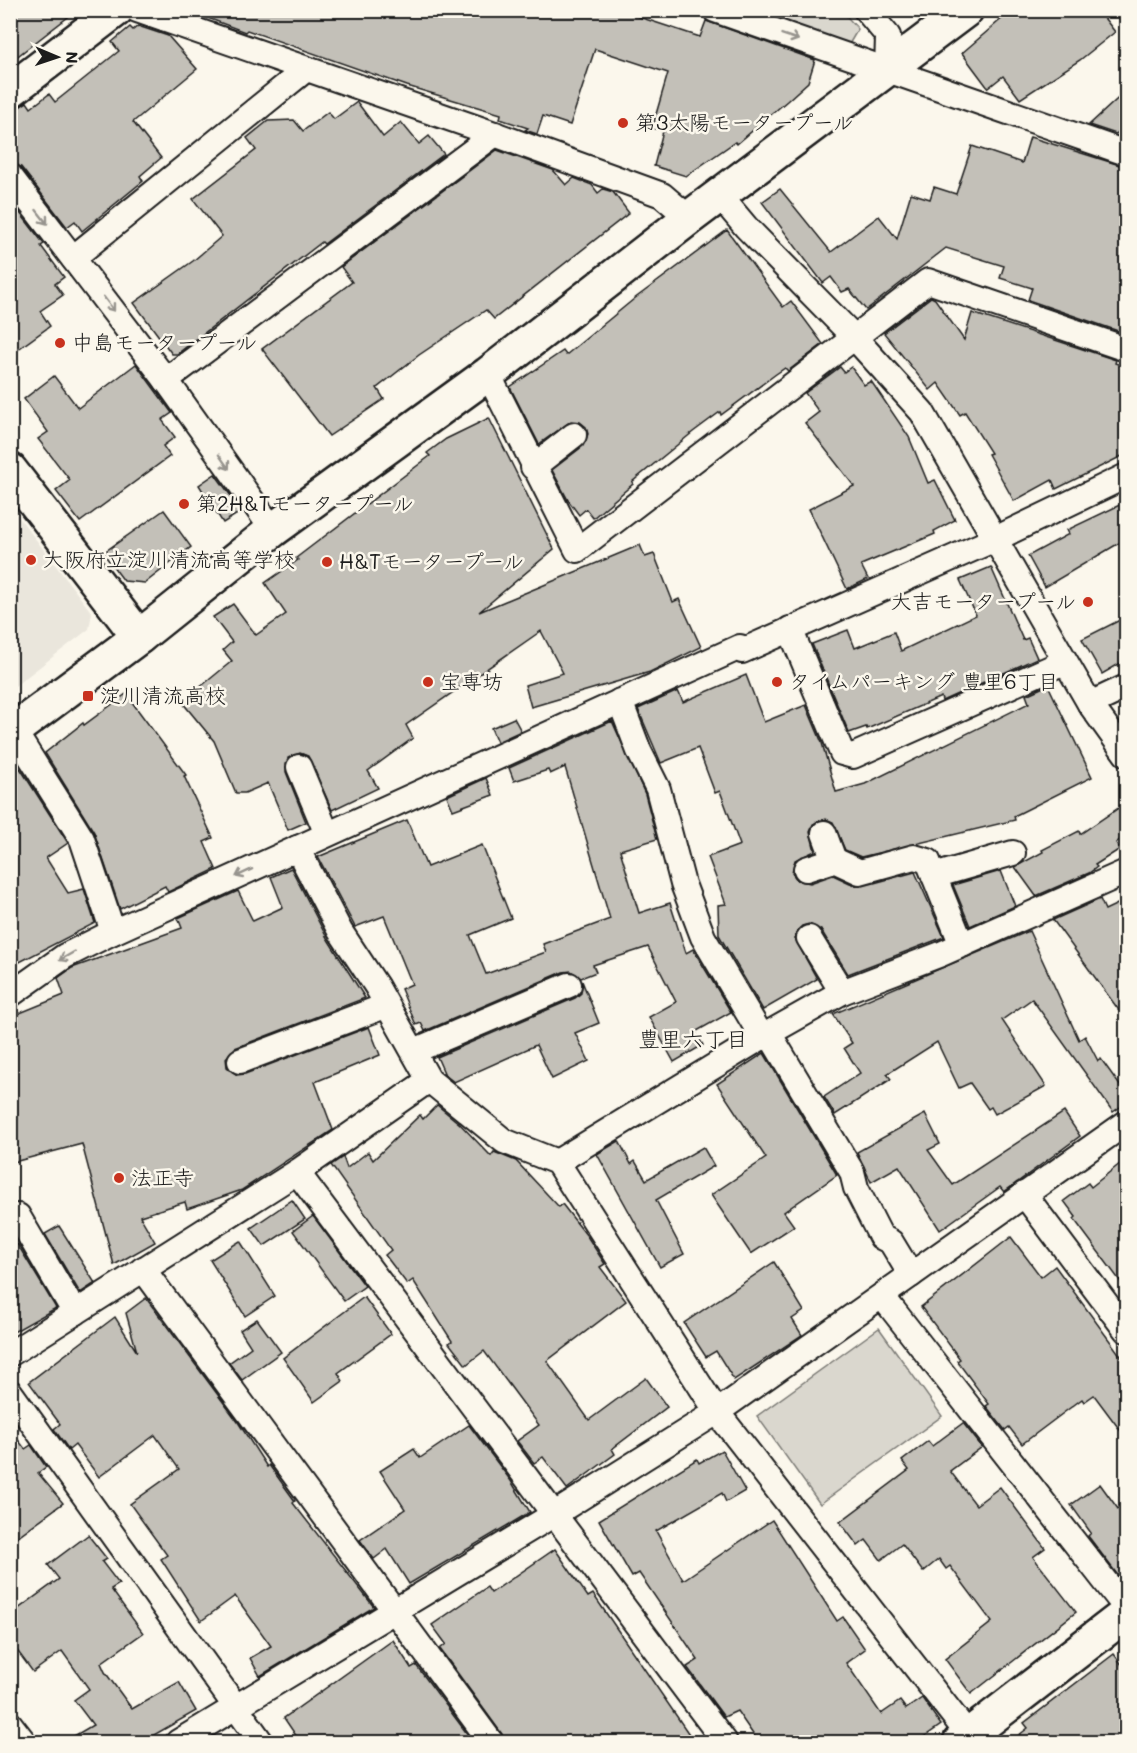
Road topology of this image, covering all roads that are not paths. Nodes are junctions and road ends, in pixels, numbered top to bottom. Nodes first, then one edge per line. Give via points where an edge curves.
1 (116, 10) edge
2 (137, 10) edge
3 (714, 10) edge
4 (866, 10) edge
5 (966, 10) edge
6 (305, 70) junction
7 (887, 71) junction
8 (10, 91) edge
9 (495, 134) junction
10 (1126, 153) edge
11 (10, 176) edge
12 (720, 196) junction
13 (689, 218) junction
14 (74, 258) junction
15 (854, 337) junction
16 (1126, 349) edge
17 (488, 374) junction
18 (166, 380) junction
19 (574, 435) dead end
20 (533, 467) junction
21 (10, 470) edge
22 (1126, 476) edge
23 (273, 530) junction
24 (993, 540) junction
25 (790, 629) junction
26 (139, 637) junction
27 (1064, 662) junction
28 (1126, 687) edge
29 (620, 701) junction
30 (1090, 704) junction
31 (12, 732) edge
32 (1126, 754) edge
33 (299, 767) dead end
34 (824, 833) dead end
35 (327, 834) junction
36 (297, 848) junction
37 (1013, 853) dead end
38 (834, 860) junction
39 (807, 869) dead end
40 (1126, 872) edge
41 (934, 876) junction
42 (113, 932) junction
43 (810, 938) dead end
44 (962, 945) junction
45 (569, 986) dead end
46 (842, 992) junction
47 (10, 995) edge
48 (385, 1006) junction
49 (762, 1037) junction
50 (414, 1051) junction
51 (240, 1061) dead end
52 (429, 1080) junction
53 (1126, 1123) edge
54 (557, 1162) junction
55 (297, 1172) junction
56 (1024, 1194) junction
57 (10, 1218) edge
58 (143, 1269) junction
59 (911, 1275) junction
60 (882, 1296) junction
61 (75, 1313) junction
62 (1126, 1330) edge
63 (10, 1354) edge
64 (10, 1392) edge
65 (717, 1412) junction
66 (553, 1515) junction
67 (1126, 1608) edge
68 (392, 1611) junction
69 (1126, 1614) edge
70 (234, 1707) junction
71 (10, 1724) edge
72 (968, 1740) edge
73 (24, 1743) edge
74 (178, 1743) edge
75 (261, 1743) edge
76 (491, 1743) edge
77 (725, 1743) edge

1 - 8 street
2 - 6 street
3 -> 7 street
4 - 7 street via 888,36
5 - 7 street
6 - 9 street
6 - 14 street
7 - 10 street
7 - 12 street
9 - 13 street via 662,195
9 - 18 street
11 -> 14 street
12 - 13 street
12 - 15 street
13 - 17 street
14 -> 18 street
15 - 16 street via 928,281
15 - 20 street via 577,550
15 - 24 street via 921,412
17 - 20 street
17 - 23 street
18 -> 23 street
19 - 20 street
21 - 26 street
22 - 24 street
23 - 26 street
24 - 25 street
24 - 27 street
25 - 27 street via 842,753 853,756
25 - 29 street
26 - 31 street
27 - 30 street
28 - 30 street
29 - 35 street
29 - 49 street via 658,789 683,884 703,937
30 - 32 street
31 - 42 street via 82,839
33 - 35 street
34 - 38 street
35 - 36 street
36 -> 42 street
36 - 48 street
37 - 41 street
38 - 39 street
38 - 41 street via 860,872 914,857 928,861
40 - 44 street
41 - 44 street
42 -> 47 street via 65,956
43 - 46 street
44 - 46 street
45 - 50 street
46 - 49 street
48 - 50 street
48 - 51 street
49 - 54 street
49 - 59 street via 773,1040 852,1172 855,1188 881,1237 891,1242
50 - 52 street
52 - 54 street via 504,1141
52 - 55 street
53 - 56 street
54 - 65 street
55 - 58 street
55 - 66 street
56 - 59 street
56 - 62 street
57 - 61 street via 13,1221 18,1216
58 - 61 street
58 - 68 street
59 - 60 street
60 - 65 street
60 - 67 street
61 - 63 street
64 - 70 street
65 - 66 street
65 - 72 street
66 - 68 street
66 - 77 street
68 - 70 street
68 - 76 street
69 - 72 street
70 - 74 street
70 - 75 street
71 - 73 street

